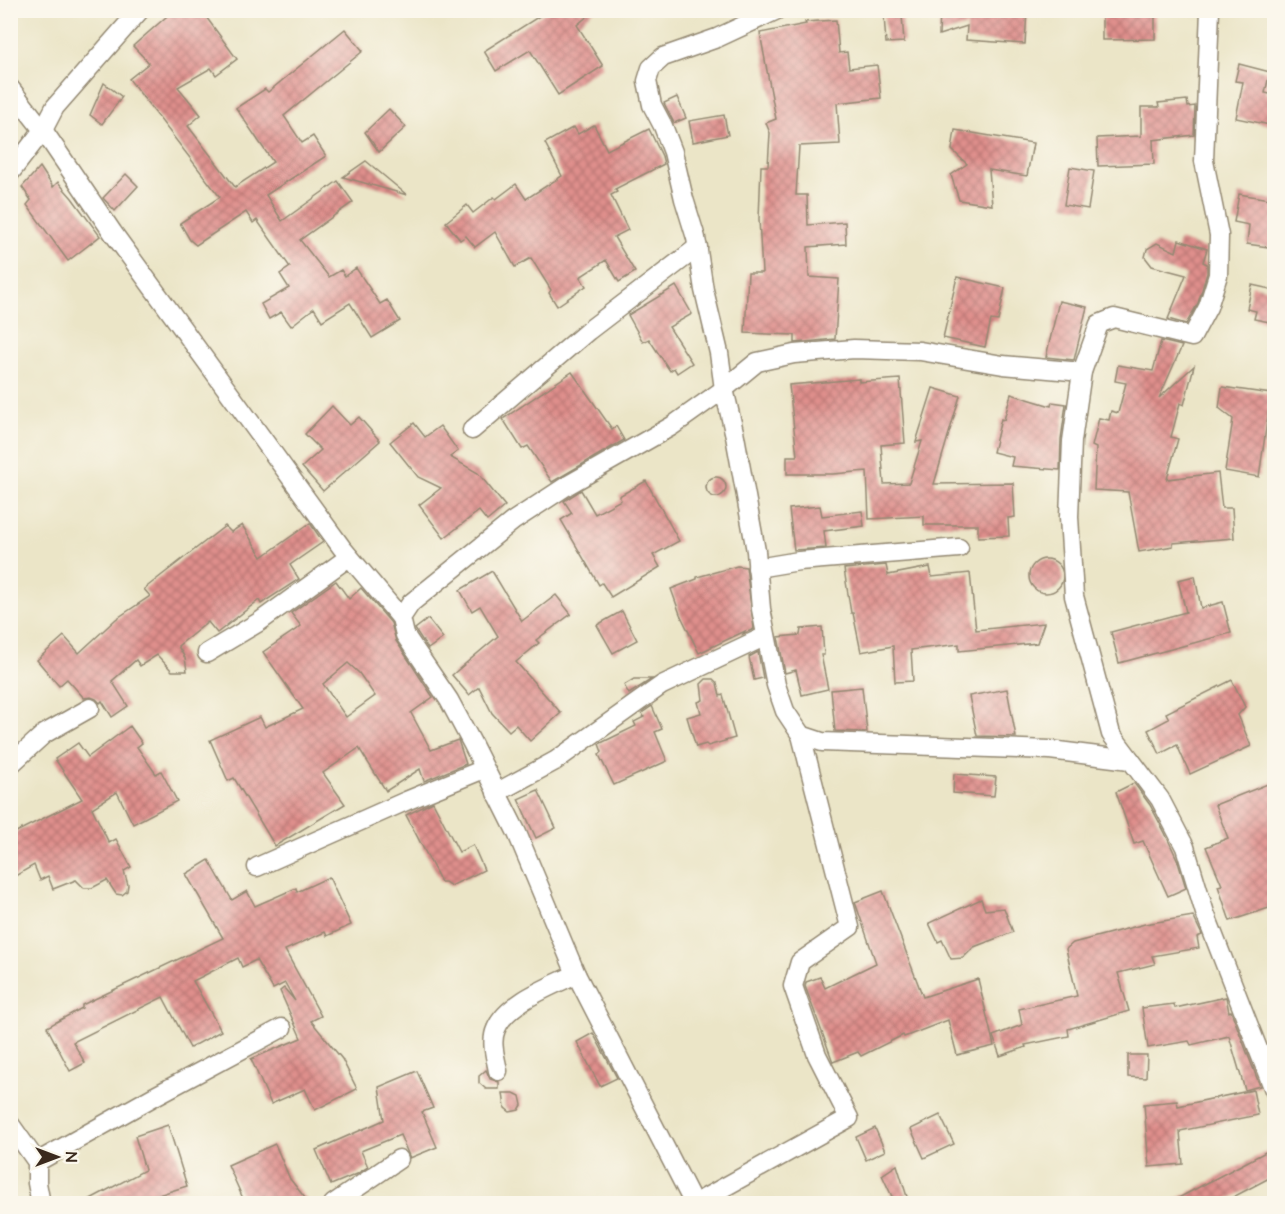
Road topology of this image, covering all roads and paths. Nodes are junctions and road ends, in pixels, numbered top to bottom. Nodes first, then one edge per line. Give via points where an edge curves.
1 (140, 10) edge
2 (777, 10) edge
3 (1210, 10) edge
4 (10, 88) edge
5 (43, 130) junction
6 (10, 173) edge
7 (698, 247) junction
8 (1082, 372) junction
9 (724, 389) junction
10 (472, 430) dead end
11 (959, 548) dead end
12 (349, 556) junction
13 (757, 568) junction
14 (401, 618) junction
15 (766, 636) junction
16 (207, 653) dead end
17 (90, 708) dead end
18 (801, 735) junction
19 (1130, 760) junction
20 (10, 765) edge
21 (484, 769) junction
22 (496, 793) junction
23 (257, 867) dead end
24 (576, 974) junction
25 (282, 1028) dead end
26 (498, 1071) dead end
27 (1275, 1090) edge
28 (10, 1124) edge
29 (399, 1159) dead end
30 (37, 1162) junction
31 (42, 1203) edge
32 (333, 1203) edge
33 (694, 1203) edge

1 - 5 street via 56,107
2 - 7 street via 717,38 663,57 651,68 647,81 652,105 673,152
3 - 8 street via 1204,161 1220,235 1218,275 1208,307 1192,336 1114,318 1099,324
4 - 5 street
5 - 6 street
5 - 12 street via 112,233
7 - 9 street
7 - 10 street via 588,331
8 - 9 street via 1003,365 920,351 854,349 794,354 757,362
8 - 19 street via 1072,441 1068,517 1074,596 1111,734
9 - 13 street
9 - 14 street via 672,426 513,521 411,603
11 - 13 street
12 - 14 street
12 - 16 street via 259,622
13 - 15 street
14 - 21 street via 405,635 449,700
15 - 18 street via 785,711
15 - 22 street via 662,685 555,761
17 - 20 street via 44,734
18 - 19 street via 822,742 855,745 1050,750
18 - 33 street via 850,927 800,962 793,987 817,1055 849,1118
19 - 27 street via 1160,799 1185,847 1205,913
21 - 22 street
21 - 23 street
22 - 24 street via 517,833
24 - 26 street via 508,1013 495,1030
24 - 33 street
25 - 30 street
28 - 30 street
29 - 32 street
30 - 31 street

